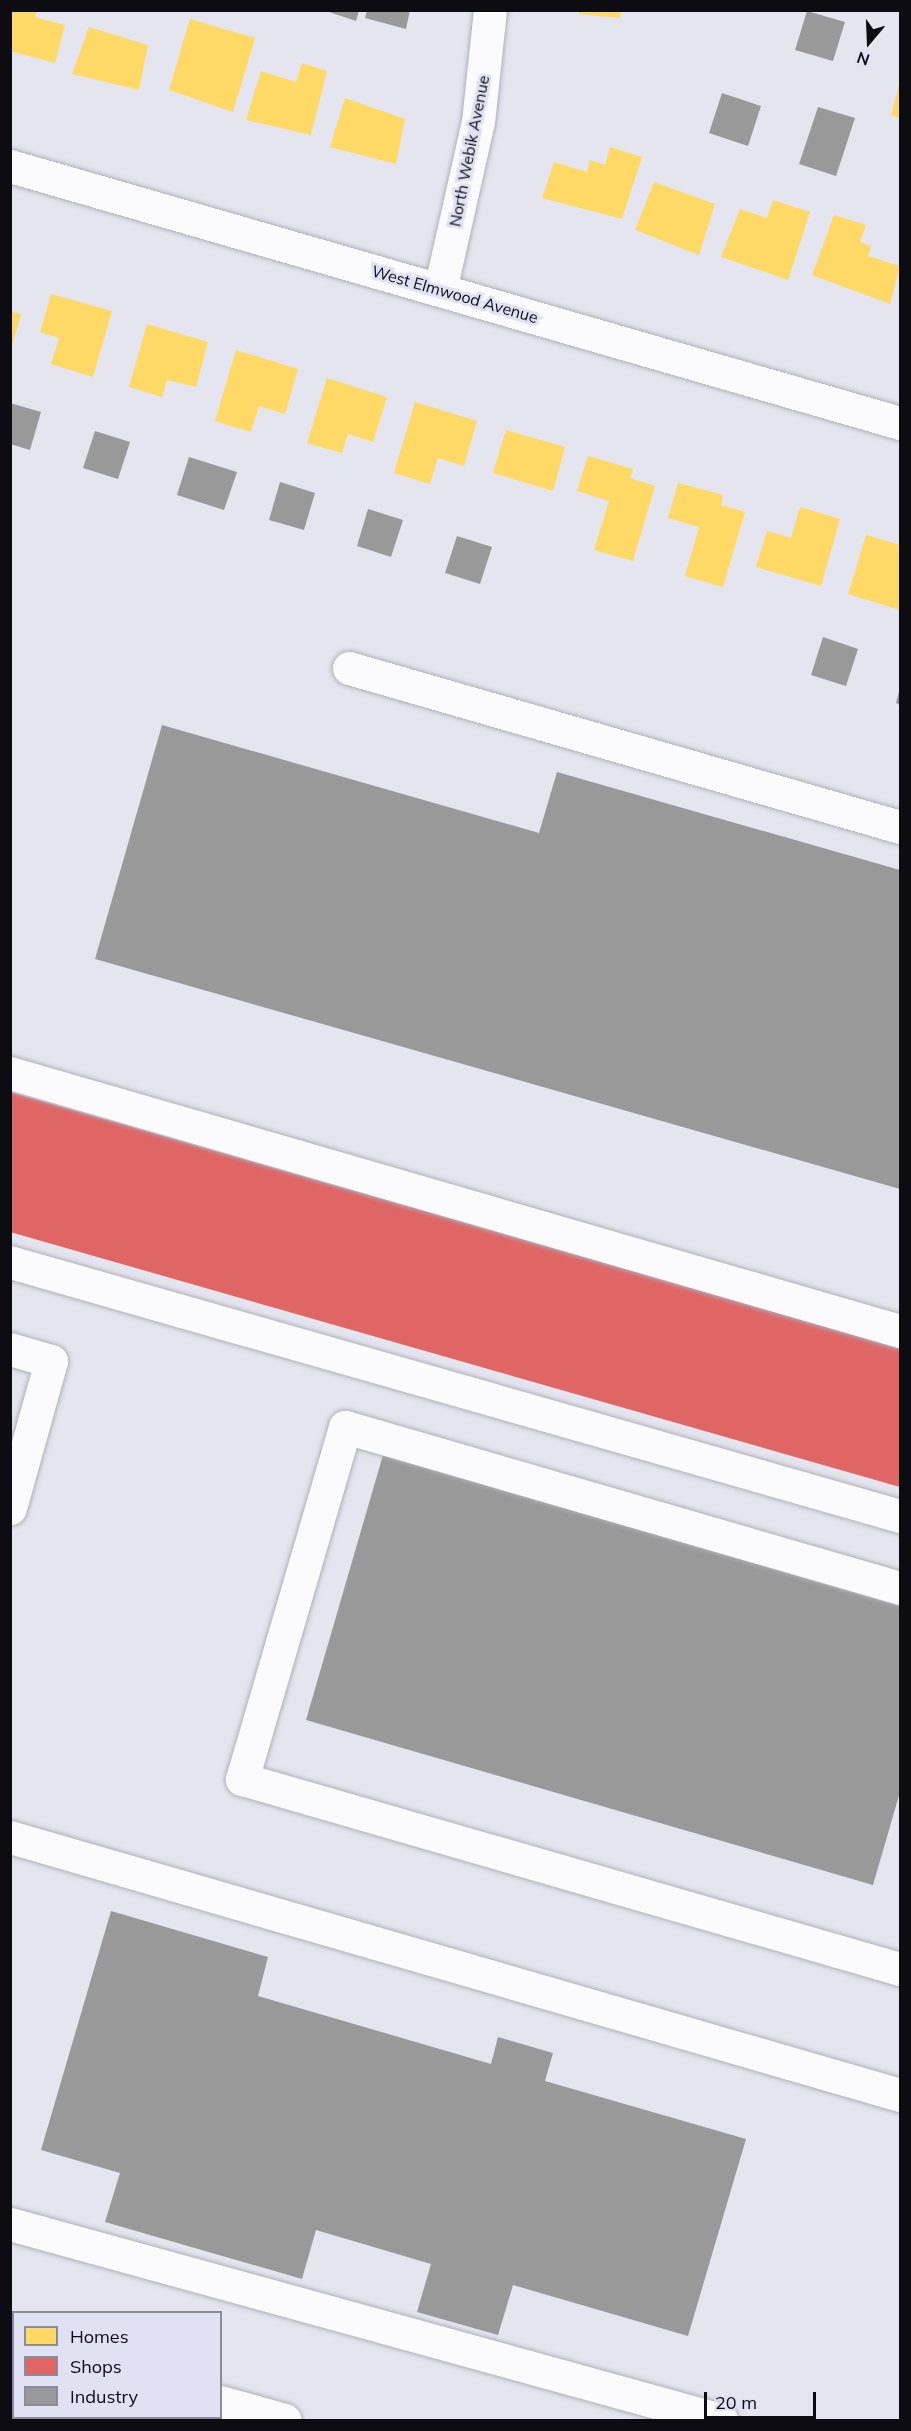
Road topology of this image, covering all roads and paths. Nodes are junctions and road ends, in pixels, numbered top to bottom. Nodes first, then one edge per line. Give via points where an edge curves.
1 (490, 10) edge
2 (10, 166) edge
3 (440, 290) junction
4 (900, 423) edge
5 (349, 668) dead end
6 (900, 827) edge
7 (10, 1073) edge
8 (10, 1262) edge
9 (900, 1331) edge
10 (10, 1349) edge
11 (10, 1508) edge
12 (900, 1516) edge
13 (900, 1588) edge
14 (10, 1837) edge
15 (900, 1969) edge
16 (900, 2095) edge
17 (10, 2224) edge
18 (222, 2403) edge
19 (285, 2421) edge
20 (721, 2421) edge

1 - 3 street, North Webik Avenue via 478,122
2 - 3 street, West Elmwood Avenue
3 - 4 street, West Elmwood Avenue
5 - 6 street
7 - 9 street
8 - 12 street
10 - 11 street via 51,1361
13 - 15 street via 345,1427 242,1779
14 - 16 street
17 - 20 street
18 - 19 street

